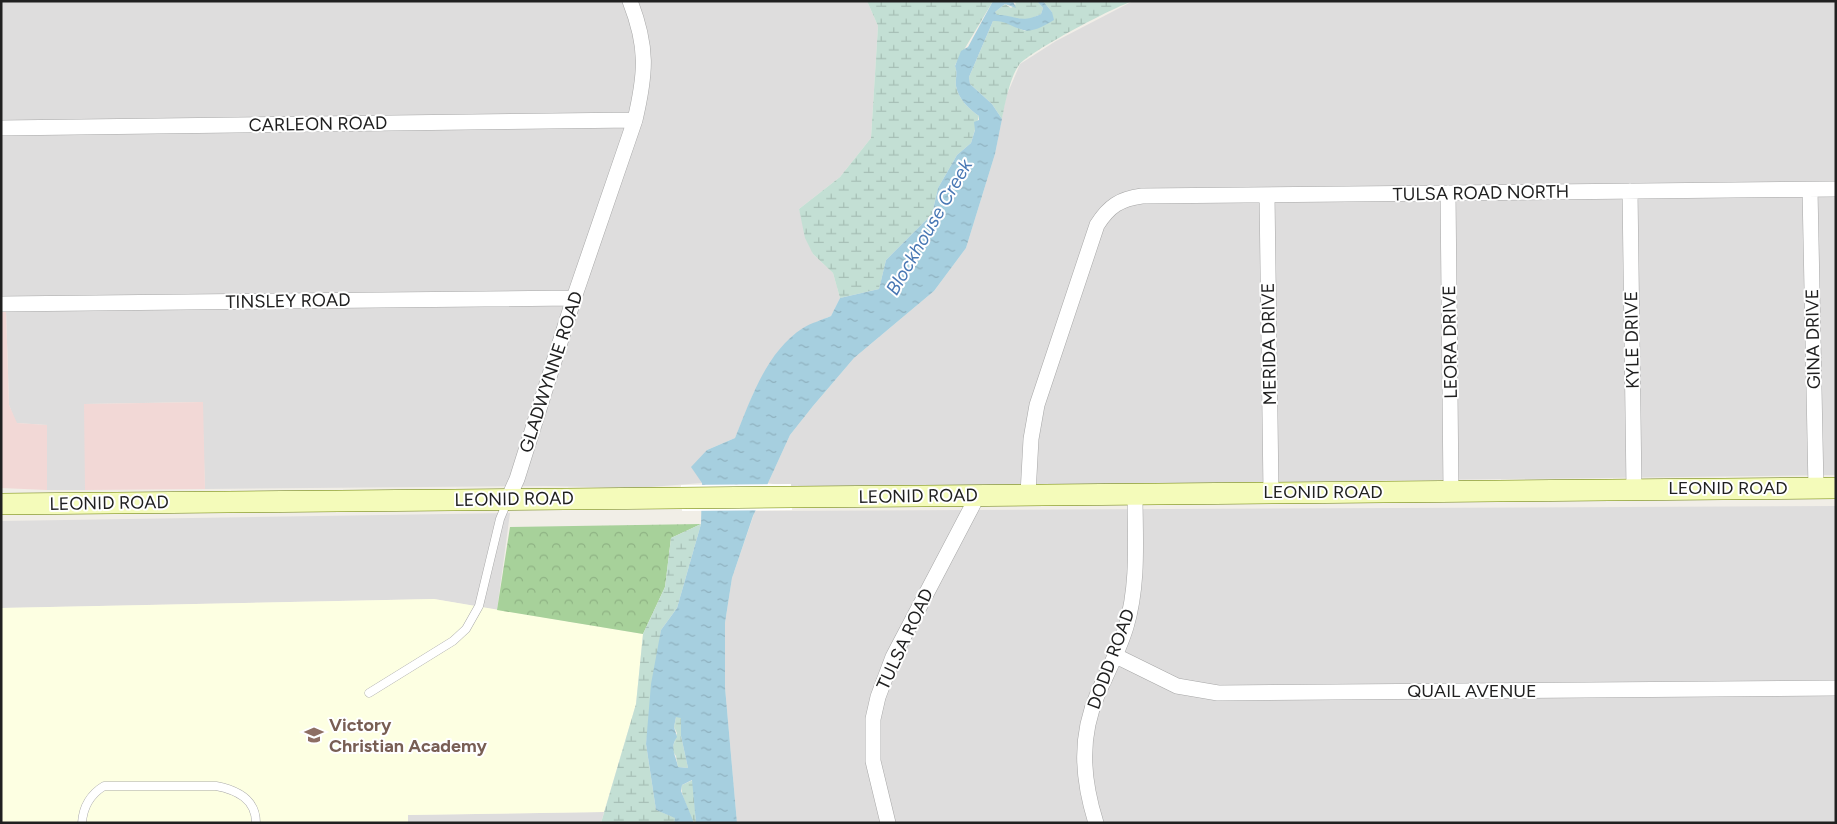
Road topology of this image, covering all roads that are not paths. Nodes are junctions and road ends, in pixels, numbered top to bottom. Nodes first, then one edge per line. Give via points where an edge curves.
1 (630, 1) edge
2 (635, 120) junction
3 (1, 128) edge
4 (1810, 190) junction
5 (1836, 190) edge
6 (1630, 191) junction
7 (1448, 193) junction
8 (1267, 195) junction
9 (574, 298) junction
10 (1, 304) edge
11 (1826, 488) edge
12 (1634, 489) junction
13 (1451, 491) junction
14 (1271, 492) junction
15 (1028, 494) junction
16 (1135, 494) junction
17 (978, 495) junction
18 (508, 499) junction
19 (1, 504) edge
20 (1116, 656) junction
21 (1836, 688) edge
22 (369, 693) dead end
23 (82, 823) edge
24 (256, 823) edge
25 (888, 823) edge
26 (1096, 823) edge

1 - 2 street, GLADWYNNE ROAD via 644,43 641,93
2 - 3 street, CARLEON ROAD
2 - 9 street, GLADWYNNE ROAD
4 - 5 street, TULSA ROAD NORTH
4 - 6 street, TULSA ROAD NORTH
4 - 11 street, GINA DRIVE
6 - 7 street, TULSA ROAD NORTH
6 - 12 street, KYLE DRIVE
7 - 8 street, TULSA ROAD NORTH
7 - 13 street, LEORA DRIVE
8 - 14 street, MERIDA DRIVE
8 - 15 street, TULSA ROAD NORTH via 1126,198 1115,204 1097,225 1038,405 1031,440
9 - 10 street, TINSLEY ROAD
9 - 18 street, GLADWYNNE ROAD
11 - 12 street, LEONID ROAD
12 - 13 street, LEONID ROAD
13 - 14 street, LEONID ROAD
14 - 16 street, LEONID ROAD
15 - 16 street, LEONID ROAD
15 - 17 street, LEONID ROAD
16 - 20 street, DODD ROAD via 1134,582 1127,626
17 - 18 street, LEONID ROAD
17 - 25 street, TULSA ROAD via 893,656 878,697 873,726 873,761
18 - 19 street, LEONID ROAD
18 - 22 lane, GLADWYNNE ROAD via 479,606 466,629 453,641
20 - 21 street, QUAIL AVENUE via 1177,686 1218,693
20 - 26 street, DODD ROAD via 1097,695 1084,746 1086,787
23 - 24 lane via 89,800 104,786 216,786 234,789 244,797 252,805

